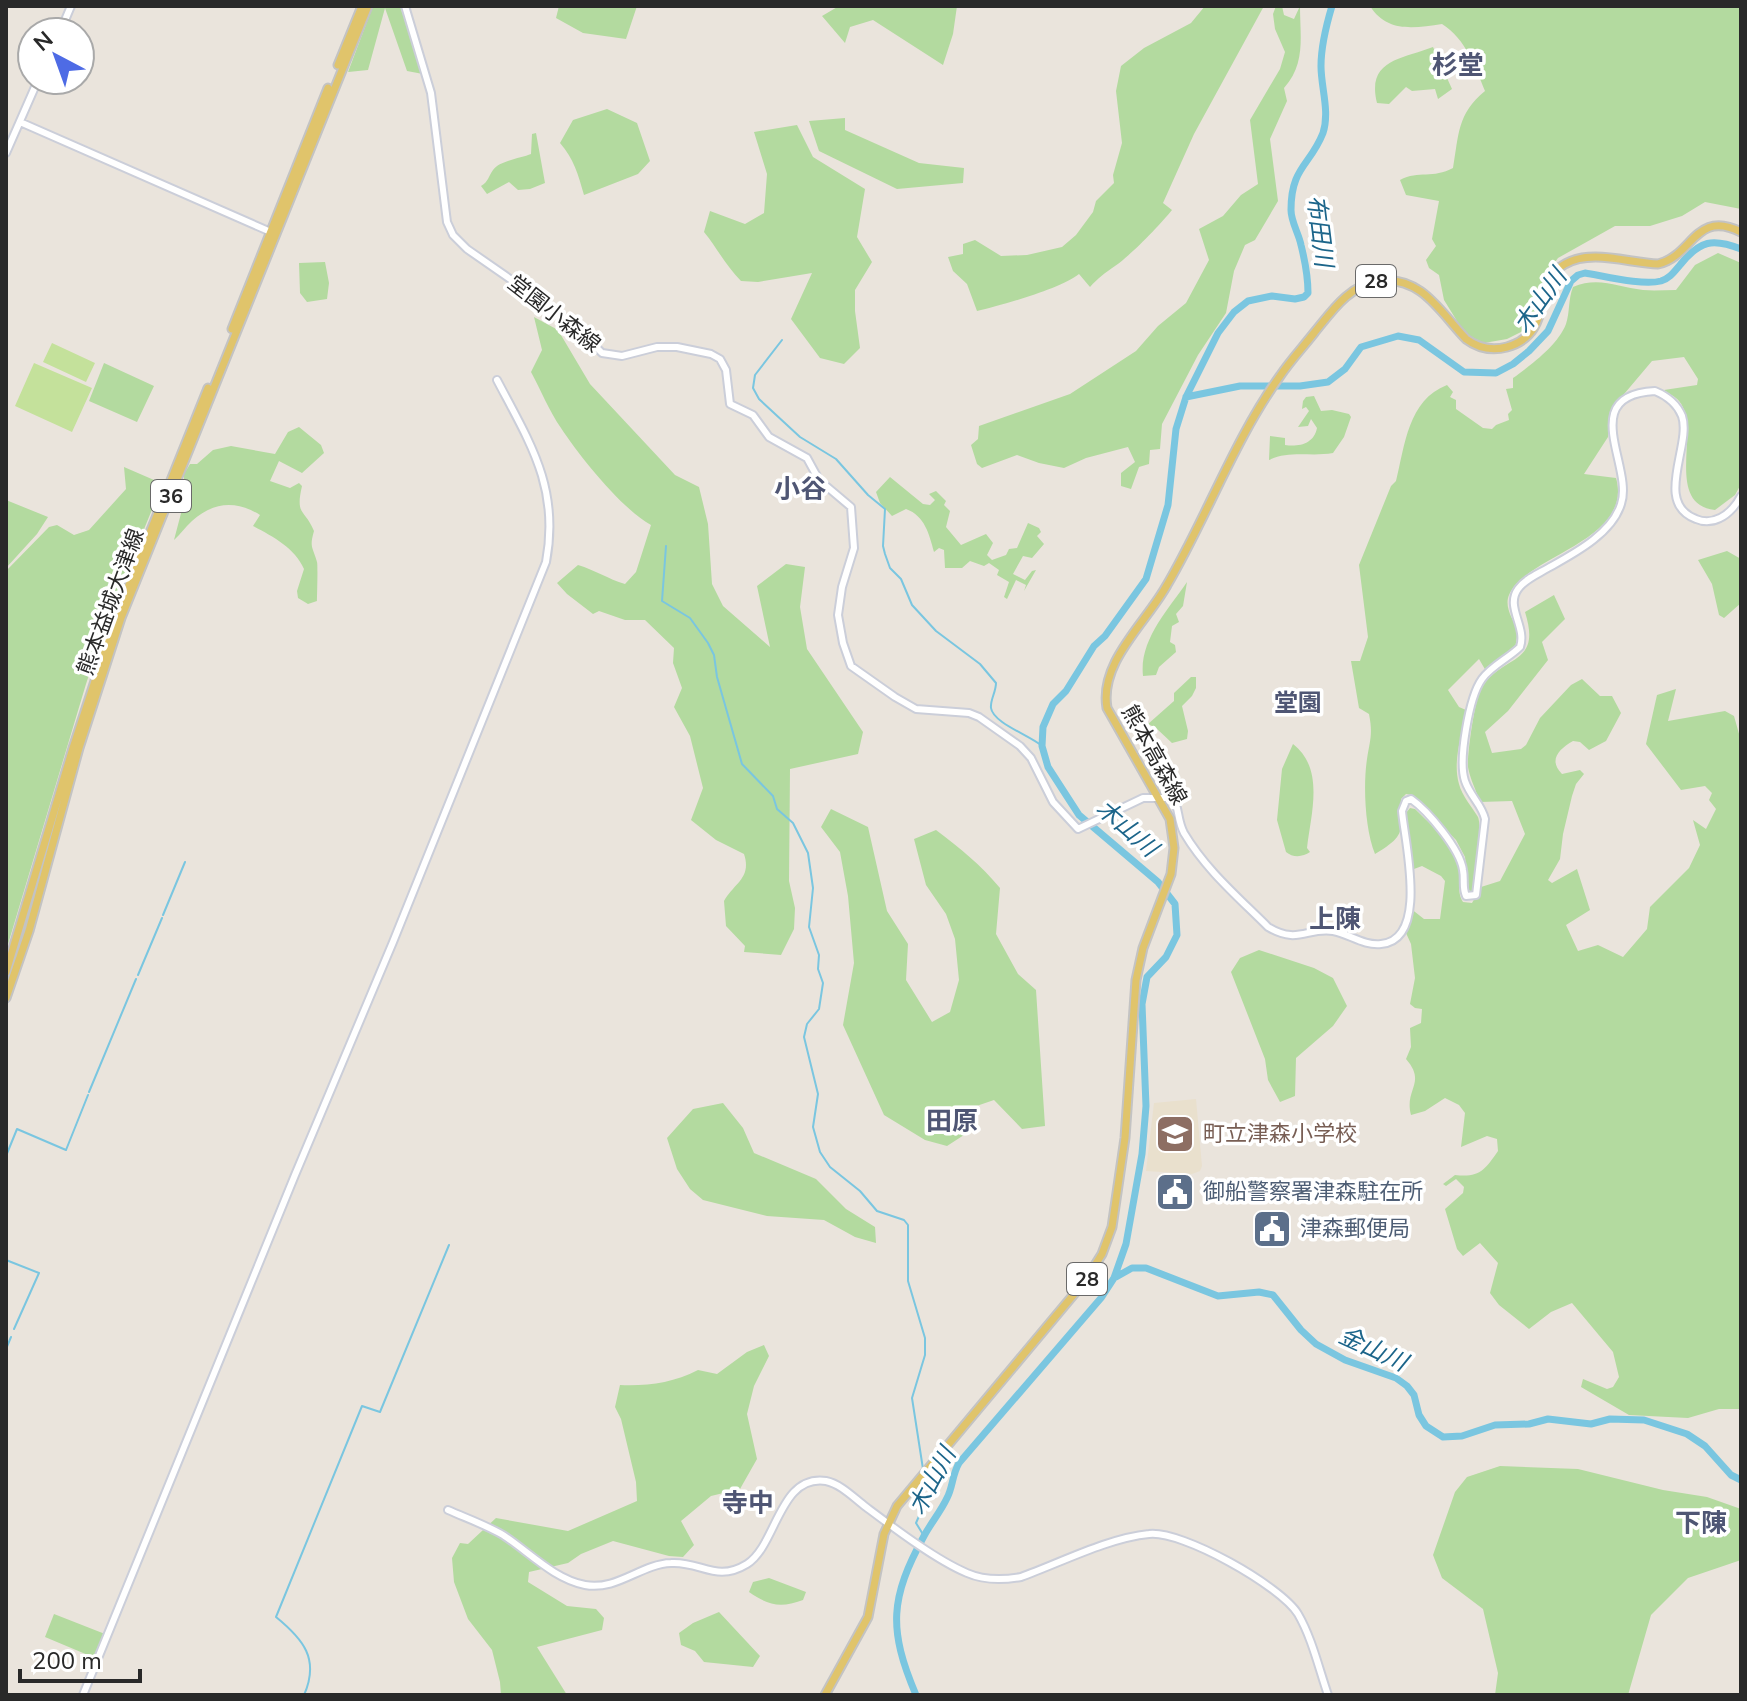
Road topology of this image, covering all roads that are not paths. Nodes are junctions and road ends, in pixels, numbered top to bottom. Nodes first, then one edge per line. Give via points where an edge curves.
1 (365, 6) edge
2 (405, 6) edge
3 (31, 96) edge
4 (20, 122) junction
5 (6, 153) edge
6 (1741, 232) edge
7 (274, 234) junction
8 (497, 380) dead end
9 (1741, 496) edge
10 (1158, 798) junction
11 (6, 972) edge
12 (6, 998) edge
13 (448, 1510) dead end
14 (891, 1525) junction
15 (83, 1695) edge
16 (825, 1695) edge
17 (1328, 1695) edge

1 - 7 main road, 熊本益城大津線 / 36
2 - 10 street, 堂園小森線 via 431,93 453,235 602,353 628,356 677,347 720,359 730,404 753,415 769,437 807,458 819,480 851,507 854,548 838,615 851,666 916,709 969,713 1027,751 1044,788 1078,829 1143,798
3 - 4 street
4 - 5 street
4 - 7 street
6 - 10 main road, 熊本高森線 / 28 via 1708,227 1658,264 1573,259 1554,272 1536,327 1523,340 1500,348 1474,345 1420,290 1391,280 1365,284 1341,301 1278,378 1166,587 1108,675 1107,708
7 - 11 main road, 熊本益城大津線 / 36 via 115,620
7 - 12 main road, 熊本益城大津線 / 36 via 121,618
8 - 15 street via 545,479 546,562
9 - 10 street via 1719,518 1690,516 1676,493 1685,427 1677,406 1655,391 1622,403 1611,434 1624,486 1622,503 1594,538 1517,589 1513,602 1523,632 1520,647 1482,679 1467,721 1461,763 1485,819 1476,895 1463,891 1463,868 1451,843 1415,801 1406,801 1402,811 1412,874 1404,927 1395,939 1369,943 1335,931 1294,936 1268,927 1198,855 1177,818 1173,798
10 - 14 main road, 熊本高森線 / 28 via 1170,819 1174,858 1136,980 1125,1138 1107,1242 1085,1281 914,1483
13 - 14 street via 501,1534 568,1581 597,1586 667,1563 721,1573 747,1564 793,1494 808,1483 836,1484
14 - 16 main road, 熊本高森線 / 28 via 868,1617
14 - 17 street via 969,1574 1009,1579 1123,1539 1169,1534 1281,1594 1297,1613

